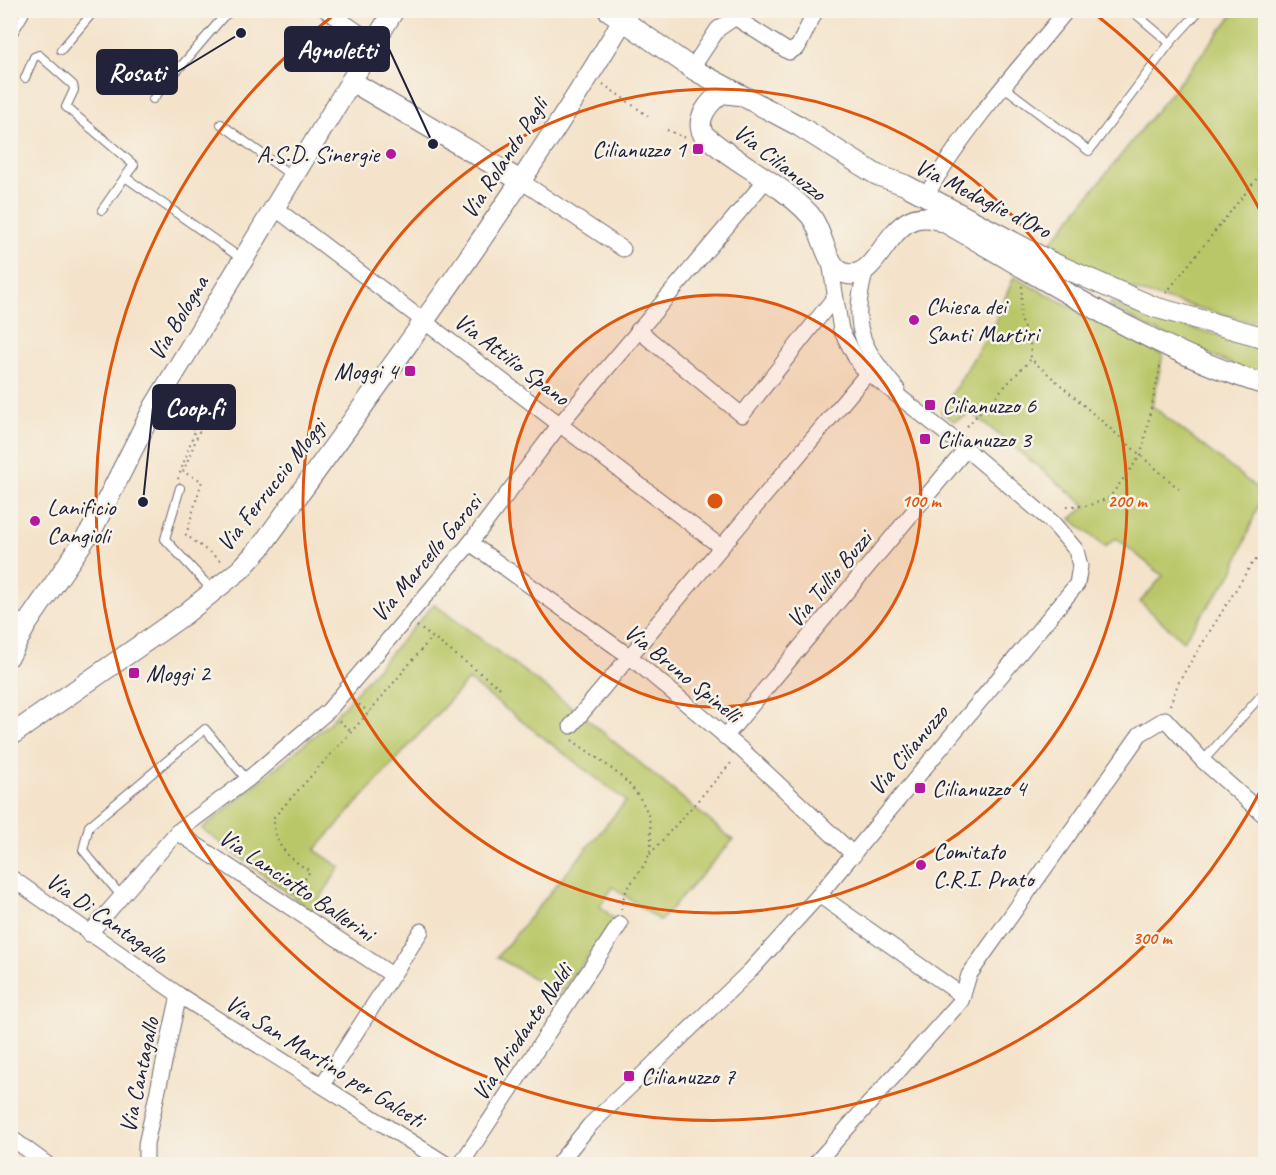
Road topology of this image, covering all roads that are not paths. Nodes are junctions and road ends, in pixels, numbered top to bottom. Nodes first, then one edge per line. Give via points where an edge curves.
1 (22, 10) edge
2 (94, 10) edge
3 (234, 10) edge
4 (326, 10) edge
5 (394, 10) edge
6 (816, 10) edge
7 (1066, 10) edge
8 (1131, 10) edge
9 (1200, 10) edge
10 (620, 14) edge
11 (741, 14) edge
12 (10, 38) edge
13 (651, 42) junction
14 (374, 43) junction
15 (1170, 43) junction
16 (61, 50) dead end
17 (593, 66) junction
18 (694, 69) junction
19 (25, 78) dead end
20 (351, 81) junction
21 (1004, 87) junction
22 (739, 95) junction
23 (153, 99) dead end
24 (708, 106) junction
25 (221, 124) dead end
26 (877, 175) junction
27 (125, 177) junction
28 (293, 177) junction
29 (766, 180) junction
30 (521, 181) junction
31 (926, 196) junction
32 (275, 207) junction
33 (102, 210) dead end
34 (902, 225) junction
35 (623, 249) dead end
36 (244, 260) junction
37 (830, 262) junction
38 (867, 266) junction
39 (834, 298) junction
40 (426, 321) junction
41 (638, 330) junction
42 (1266, 338) edge
43 (867, 374) junction
44 (1266, 385) edge
45 (909, 403) junction
46 (560, 424) junction
47 (966, 449) junction
48 (180, 488) road end
49 (470, 543) junction
50 (721, 547) junction
51 (213, 591) junction
52 (18, 621) edge
53 (10, 655) edge
54 (629, 656) junction
55 (1266, 690) edge
56 (569, 731) road end
57 (10, 736) edge
58 (725, 737) junction
59 (1203, 761) junction
60 (248, 780) junction
61 (1266, 818) edge
62 (177, 832) junction
63 (854, 855) junction
64 (10, 877) edge
65 (819, 895) junction
66 (122, 897) junction
67 (620, 924) road end
68 (421, 931) dead end
69 (89, 934) junction
70 (392, 975) junction
71 (179, 995) junction
72 (963, 996) junction
73 (322, 1085) junction
74 (590, 1125) junction
75 (10, 1137) edge
76 (47, 1164) edge
77 (146, 1164) edge
78 (446, 1164) edge
79 (460, 1164) edge
80 (558, 1164) edge
81 (564, 1164) edge
82 (815, 1164) edge

1 - 12 lane via 24,15
2 - 16 lane
3 - 23 lane via 223,17
4 - 14 street
5 - 14 street, Via Bologna
6 - 11 street via 798,47 789,52
7 - 21 street
8 - 15 lane
9 - 15 lane
10 - 13 street, Via Medaglie d'Oro
10 - 17 street, Via Rolando Pagli
11 - 18 street via 718,28
13 - 17 street via 633,41 614,48
13 - 18 street, Via Medaglie d'Oro
14 - 20 street, Via Bologna
15 - 21 lane via 1089,151
17 - 30 street, Via Rolando Pagli
18 - 22 street, Via Medaglie d'Oro
18 - 24 street via 709,85
19 - 27 lane via 34,57 39,55 73,85 66,107 134,165
20 - 28 street, Via Bologna
20 - 30 street
21 - 31 street
22 - 24 street via 722,93
22 - 26 street, Via Medaglie d'Oro via 799,126
24 - 29 street, Via Cilianuzzo via 700,122 703,134
25 - 28 lane
26 - 31 street, Via Medaglie d'Oro
26 - 34 street via 908,200 909,210
27 - 33 lane
27 - 36 lane
28 - 32 street, Via Bologna
29 - 37 street, Via Cilianuzzo via 813,218
29 - 41 street, Via Marcello Garosi
30 - 35 street
30 - 40 street, Via Rolando Pagli
31 - 42 street, Via Medaglie d'Oro via 1053,263 1154,307
32 - 36 street, Via Bologna
32 - 40 street, Via Attilio Spano
34 - 38 street
34 - 44 street, Via Medaglie d'Oro via 923,216 946,223 1164,345
36 - 52 street, Via Bologna via 154,407 94,526
37 - 38 street via 847,274
37 - 39 street, Via Cilianuzzo
38 - 45 street, Via Cilianuzzo via 858,311 863,342
39 - 41 street via 742,415
39 - 43 street, Via Cilianuzzo via 845,340
40 - 46 street, Via Attilio Spano
40 - 51 street, Via Ferruccio Moggi via 260,548
41 - 46 street, Via Marcello Garosi
43 - 45 street, Via Cilianuzzo
43 - 50 street
45 - 47 street, Via Cilianuzzo
46 - 49 street, Via Marcello Garosi
46 - 50 street, Via Attilio Spano
47 - 58 street, Via Tullio Buzzi
47 - 63 street, Via Cilianuzzo via 1071,543 1080,566 1077,584
48 - 51 lane via 165,539
49 - 54 street, Via Bruno Spinelli
49 - 60 street, Via Marcello Garosi via 328,711
50 - 54 street
51 - 57 street, Via Ferruccio Moggi
52 - 53 street, Via Bologna
54 - 56 street
54 - 58 street, Via Bruno Spinelli
55 - 59 lane
58 - 63 street, Via Bruno Spinelli
59 - 61 street
59 - 72 street via 1166,719 1140,734 969,975
60 - 62 street, Via Marcello Garosi
60 - 66 lane via 206,729 89,826 83,850
62 - 66 street, Via Marcello Garosi
62 - 70 street, Via Lanciotto Ballerini
63 - 65 street, Via Cilianuzzo
64 - 69 street, Via Di Cantagallo
65 - 72 street
65 - 74 street, Via Cilianuzzo via 750,971
66 - 69 street, Via Marcello Garosi
67 - 79 street, Via Ariodante Naldi
68 - 70 street
69 - 71 street, Via Di Cantagallo
70 - 73 street
71 - 73 street, Via San Martino per Galceti
71 - 77 street, Via Cantagallo via 146,1144
72 - 82 street
73 - 78 street, Via San Martino per Galceti
74 - 80 street, Via Cilianuzzo
74 - 81 street, Via Cilianuzzo
75 - 76 street

